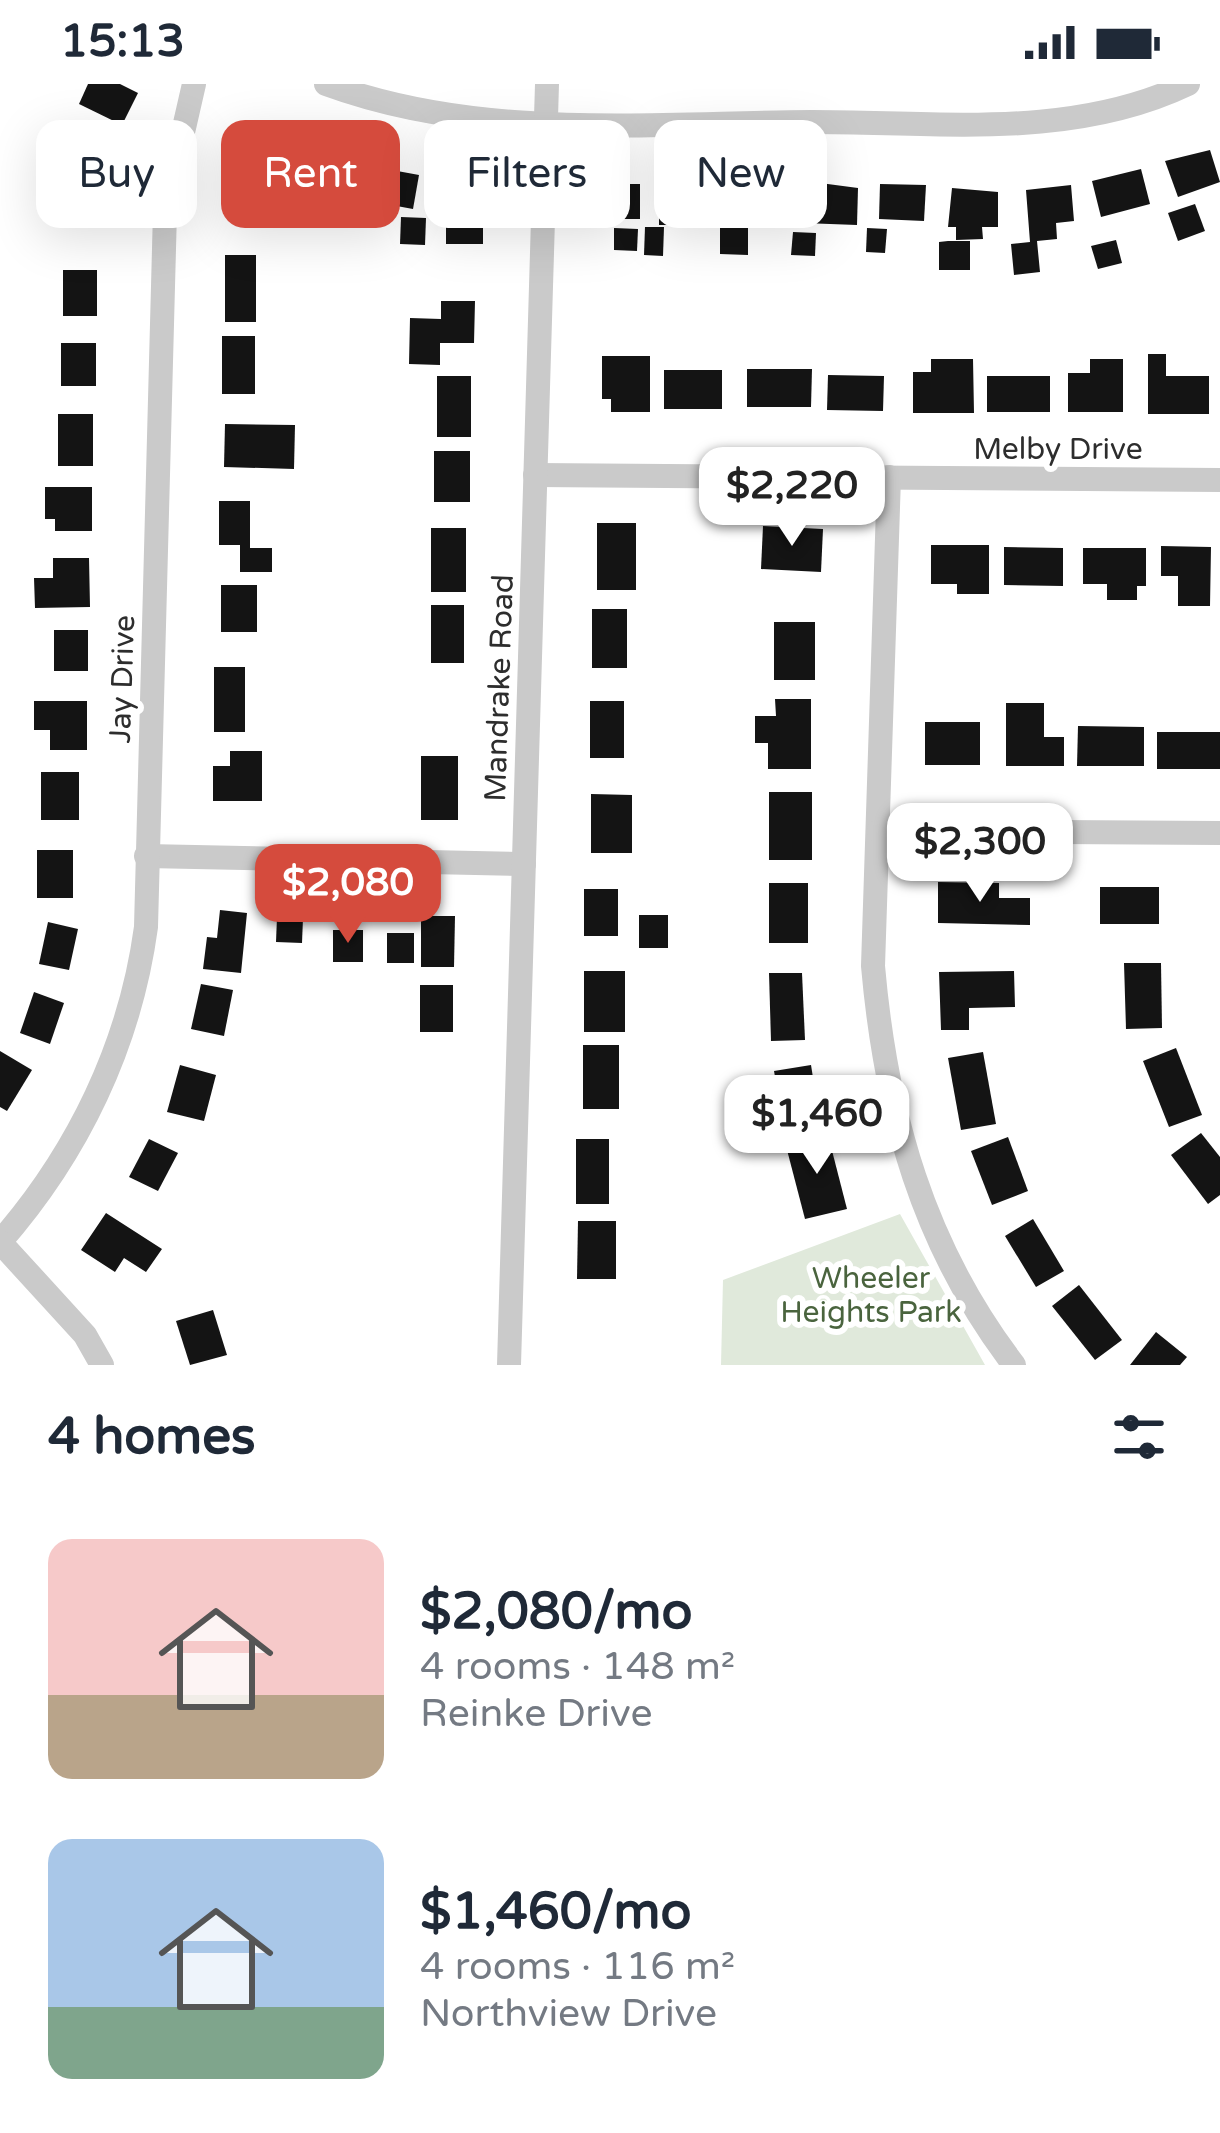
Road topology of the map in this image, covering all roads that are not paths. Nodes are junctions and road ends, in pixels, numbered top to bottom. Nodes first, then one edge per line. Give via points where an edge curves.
1 (194, 84) edge
2 (326, 84) edge
3 (547, 84) edge
4 (1188, 84) edge
5 (478, 120) edge
6 (544, 120) edge
7 (630, 124) edge
8 (541, 228) edge
9 (535, 475) junction
10 (889, 477) junction
11 (1220, 480) edge
12 (879, 831) junction
13 (1220, 833) edge
14 (146, 856) junction
15 (524, 865) junction
16 (0, 1242) edge
17 (101, 1365) edge
18 (509, 1365) edge
19 (1014, 1365) edge

1 - 14 street, Jay Drive via 165,211
2 - 5 street via 375,102
3 - 6 street, Mandrake Road
4 - 7 street via 1136,106 1042,123
8 - 9 street, Mandrake Road
9 - 10 street, Melby Drive
9 - 15 street, Mandrake Road
10 - 11 street, Melby Drive
10 - 12 street
12 - 13 street
12 - 19 street via 873,966 888,1093 941,1252
14 - 15 street
14 - 16 street, Jay Drive via 138,986 108,1072 50,1178
15 - 18 street, Mandrake Road
16 - 17 street via 85,1335

